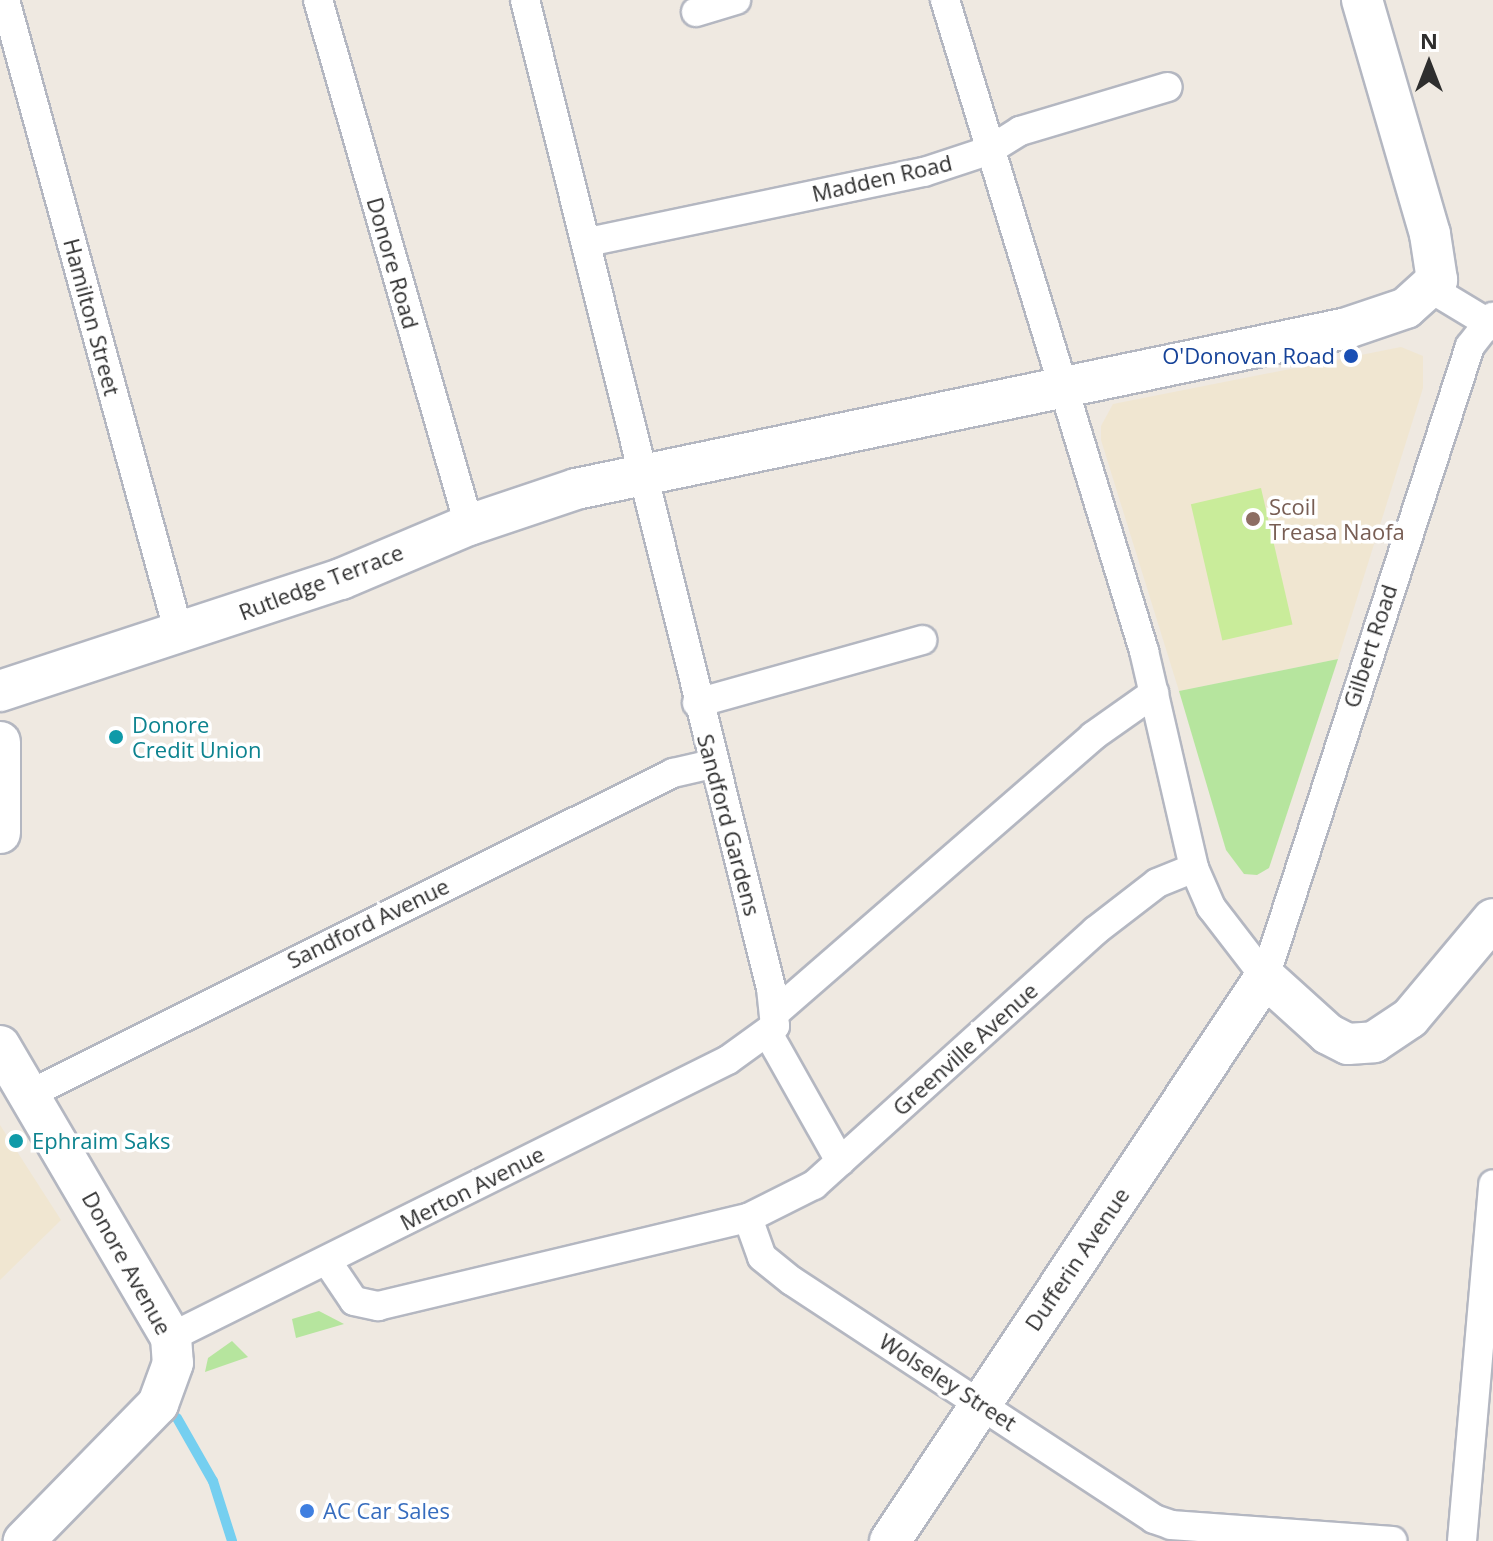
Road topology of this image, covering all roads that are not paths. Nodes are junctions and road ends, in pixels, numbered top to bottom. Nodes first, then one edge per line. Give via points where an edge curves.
1 (5, 0) edge
2 (318, 0) edge
3 (525, 0) edge
4 (736, 0) edge
5 (945, 0) edge
6 (1362, 0) edge
7 (696, 12) dead end
8 (1168, 87) dead end
9 (988, 151) junction
10 (588, 242) junction
11 (1430, 288) junction
12 (1491, 321) edge
13 (1062, 385) junction
14 (642, 474) junction
15 (469, 525) junction
16 (179, 633) junction
17 (922, 640) dead end
18 (0, 691) edge
19 (1154, 693) junction
20 (697, 703) junction
21 (0, 742) edge
22 (711, 764) junction
23 (0, 833) edge
24 (1194, 868) junction
25 (1493, 921) edge
26 (1265, 977) junction
27 (773, 1024) junction
28 (0, 1046) edge
29 (28, 1095) junction
30 (840, 1161) junction
31 (1493, 1184) edge
32 (748, 1218) junction
33 (327, 1261) junction
34 (171, 1337) junction
35 (981, 1403) junction
36 (1170, 1533) edge
37 (24, 1541) edge
38 (890, 1541) edge
39 (1392, 1541) edge
40 (1462, 1541) edge

1 - 16 street, Hamilton Street
2 - 15 street, Donore Road
3 - 10 street, Sandford Gardens
4 - 7 street
5 - 9 street
6 - 11 street via 1430,234 1437,280
8 - 9 street, Madden Road via 1020,131
9 - 10 street, Madden Road via 924,172
9 - 13 street
10 - 14 street, Sandford Gardens
11 - 12 street
11 - 13 street via 1406,308 1379,319
12 - 26 street, Gilbert Road via 1470,346
13 - 14 street
13 - 19 street
14 - 15 street, Rutledge Terrace via 576,489
14 - 20 street, Sandford Gardens
15 - 16 street, Rutledge Terrace via 341,579
16 - 18 street, Rutledge Terrace
17 - 20 street
19 - 24 street
19 - 27 street, Merton Avenue via 1093,736
20 - 22 street, Sandford Gardens
21 - 23 street
22 - 27 street, Sandford Gardens
22 - 29 street, Sandford Avenue via 673,773
24 - 26 street via 1211,907
24 - 30 street, Greenville Avenue via 1157,883 1095,931
25 - 26 street via 1410,1018 1374,1042 1348,1044 1328,1034
26 - 35 street, Dufferin Avenue
27 - 30 street, Sandford Gardens
27 - 33 street, Merton Avenue
28 - 29 street, Donore Avenue
29 - 34 street, Donore Avenue
30 - 32 street, Greenville Avenue via 814,1185
31 - 40 street
32 - 33 street, Greenville Avenue via 378,1306 354,1301
32 - 35 street, Wolseley Street via 770,1265
33 - 34 street, Merton Avenue
34 - 37 street, Donore Avenue via 173,1363 158,1404
35 - 36 street, Wolseley Street
35 - 38 street, Dufferin Avenue
36 - 39 street

